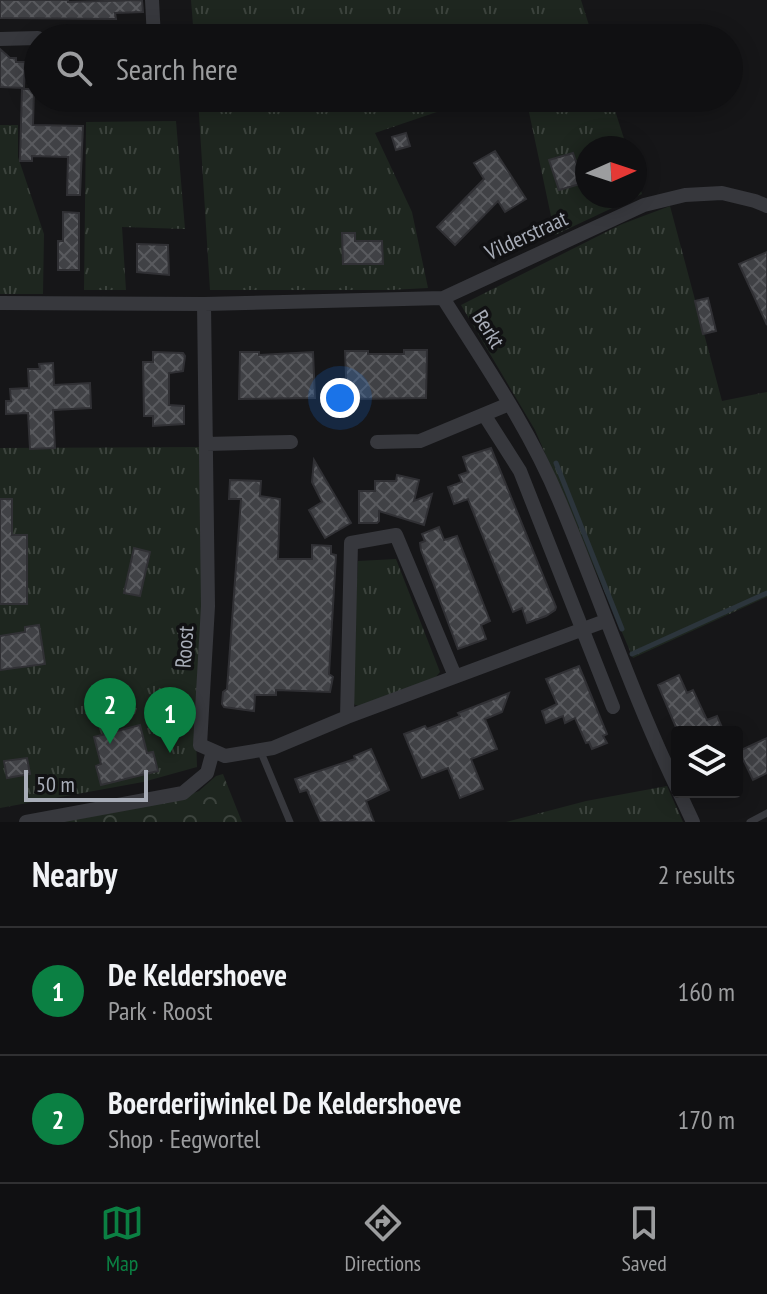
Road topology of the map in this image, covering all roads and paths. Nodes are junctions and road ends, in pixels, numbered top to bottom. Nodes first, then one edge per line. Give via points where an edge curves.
1 (152, 0) edge
2 (153, 24) edge
3 (24, 38) edge
4 (0, 39) edge
5 (767, 206) edge
6 (443, 298) junction
7 (0, 303) edge
8 (204, 304) junction
9 (509, 404) junction
10 (485, 416) junction
11 (291, 442) dead end
12 (377, 442) dead end
13 (206, 444) junction
14 (605, 621) junction
15 (582, 629) junction
16 (455, 676) junction
17 (613, 707) dead end
18 (347, 717) junction
19 (260, 750) junction
20 (213, 751) junction
21 (671, 774) edge
22 (682, 798) edge
23 (767, 813) edge
24 (26, 822) edge
25 (290, 822) edge
26 (693, 822) edge
27 (750, 822) edge

1 - 2 street
3 - 4 street
5 - 6 street, Vilderstraat via 722,193 644,205
6 - 8 street, Berkt
6 - 9 street, Berkt
7 - 8 street, Berkt
8 - 13 street, Roost
9 - 10 street
9 - 14 street, Berkt via 558,497
10 - 12 street via 420,441
10 - 15 street via 520,471
11 - 13 street
13 - 20 street, Roost via 208,606 200,745
14 - 15 street
14 - 21 street, Berkt
15 - 16 street
15 - 17 street
16 - 18 street
16 - 18 street via 396,535 351,543
18 - 19 street
19 - 20 street via 225,756
19 - 25 lane
20 - 24 street via 207,773 183,793
22 - 26 street, Berkt
23 - 27 lane

